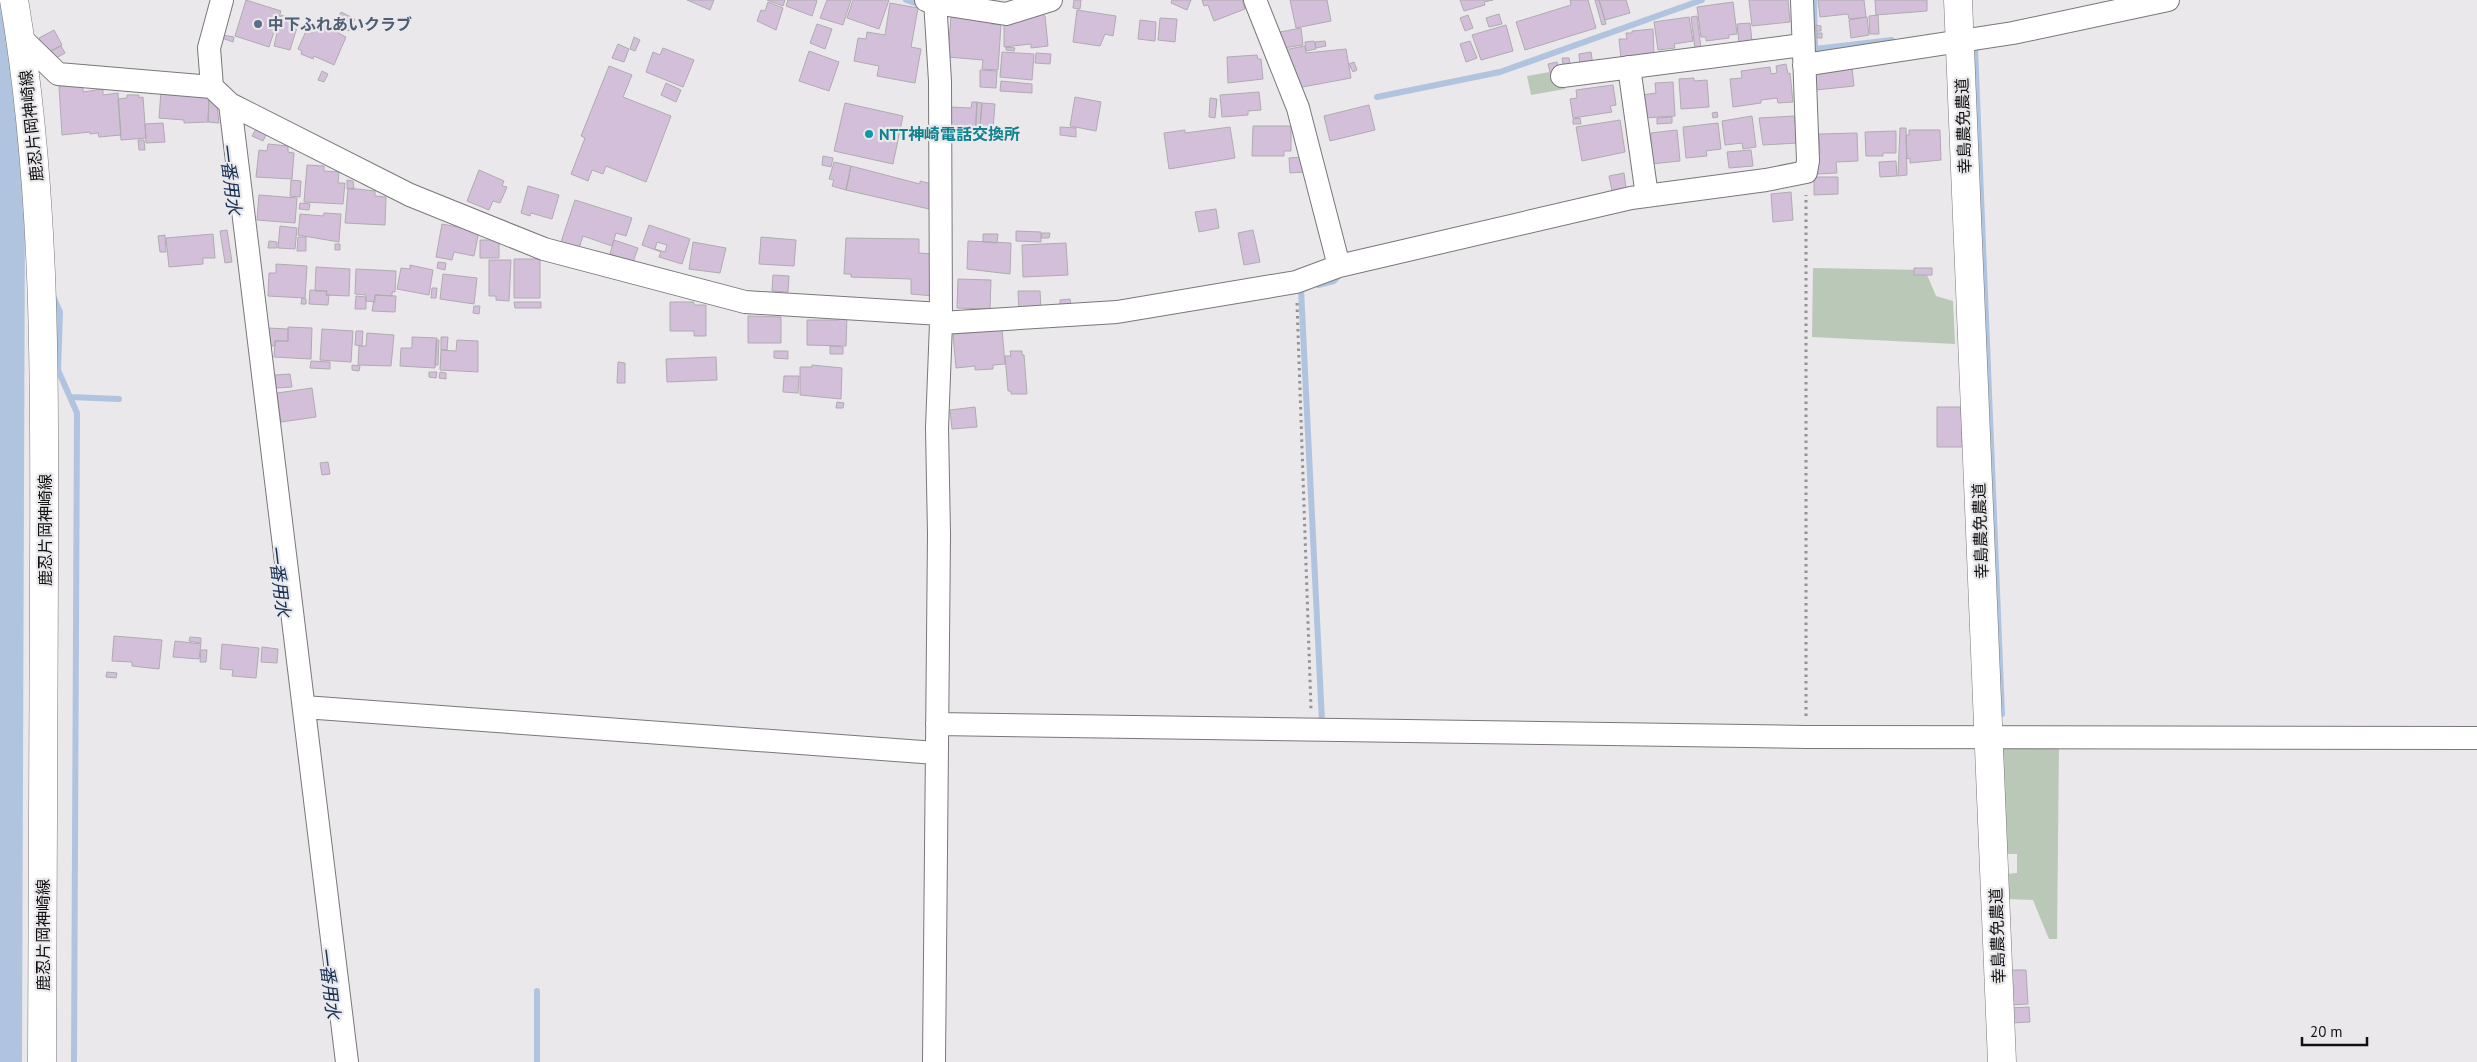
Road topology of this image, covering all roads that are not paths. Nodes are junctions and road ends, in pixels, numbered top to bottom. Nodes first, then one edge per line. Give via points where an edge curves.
1 (14, 0) edge
2 (222, 0) edge
3 (1051, 0) edge
4 (1255, 0) edge
5 (1802, 0) edge
6 (1958, 0) edge
7 (2168, 0) edge
8 (932, 1) edge
9 (21, 38) junction
10 (1959, 41) junction
11 (1803, 55) junction
12 (1629, 68) junction
13 (1562, 76) dead end
14 (212, 87) junction
15 (230, 104) junction
16 (1647, 196) junction
17 (1339, 266) junction
18 (944, 320) junction
19 (304, 708) junction
20 (943, 724) junction
21 (1988, 736) junction
22 (2477, 738) edge
23 (936, 752) junction
24 (42, 1062) edge
25 (347, 1062) edge
26 (934, 1062) edge
27 (2002, 1062) edge

1 - 9 street, 鹿忍片岡神崎線
2 - 14 street via 209,48
3 - 8 street via 1006,14
4 - 17 street via 1298,108
5 - 11 street
6 - 10 street, 幸島農免農道
7 - 10 street via 2013,33
8 - 18 street via 939,33
9 - 14 street via 58,74
9 - 24 street, 鹿忍片岡神崎線 via 38,200 44,448
10 - 11 street
10 - 21 street, 幸島農免農道
11 - 12 street
11 - 16 street via 1806,172
12 - 13 street
12 - 16 street
14 - 15 street
15 - 18 street via 410,195 544,249 745,302
15 - 19 street
16 - 17 street
17 - 18 street via 1296,282 1117,312
18 - 20 street via 937,428
19 - 23 street
19 - 25 street
20 - 21 street
20 - 23 street
21 - 22 street
21 - 27 street, 幸島農免農道
23 - 26 street

